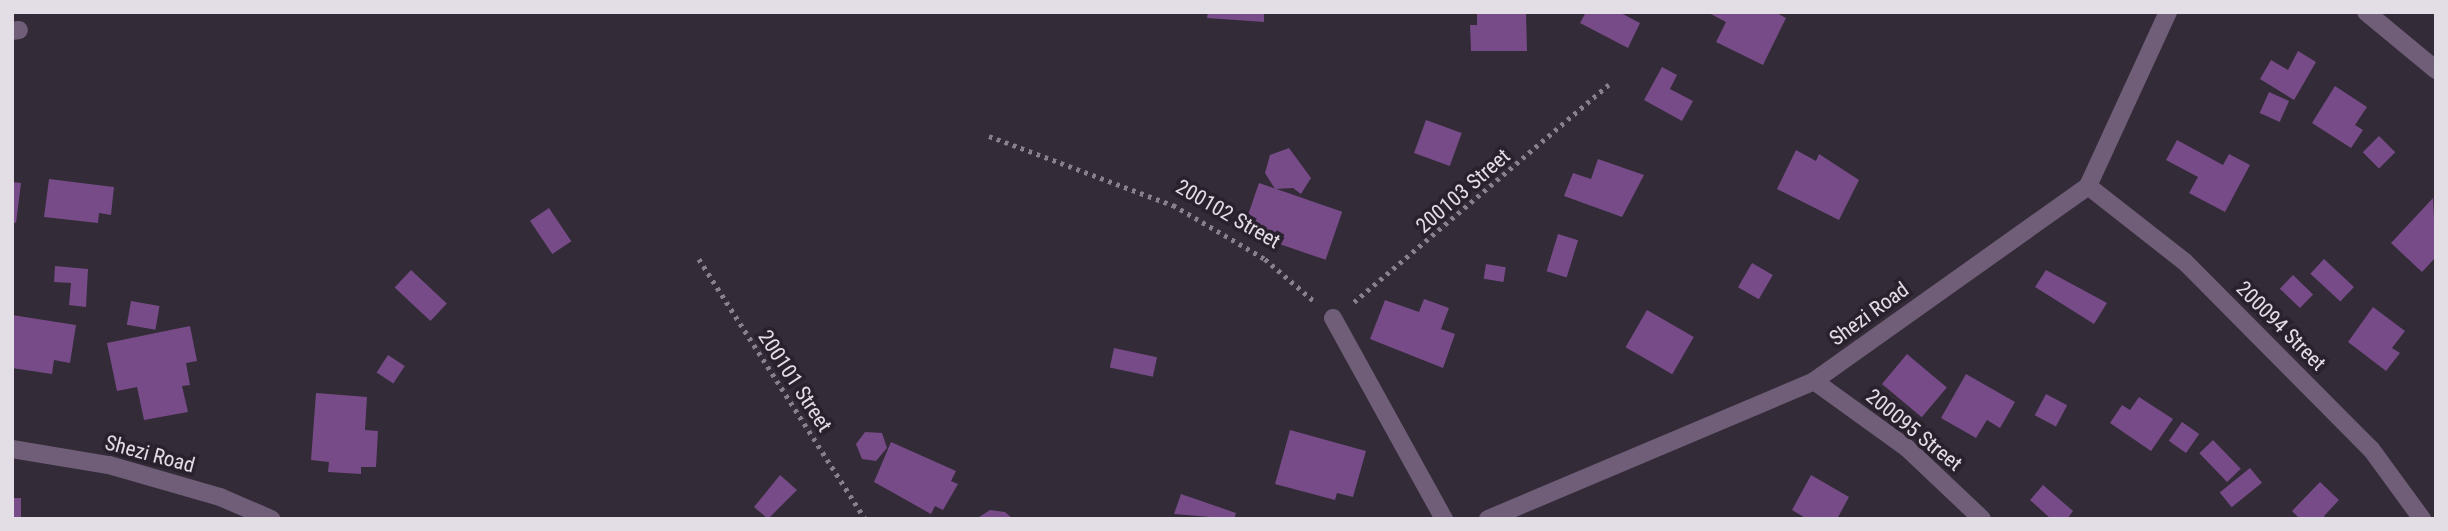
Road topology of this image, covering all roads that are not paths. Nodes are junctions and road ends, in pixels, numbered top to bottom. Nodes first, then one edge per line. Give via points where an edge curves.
1 (2366, 12) edge
2 (2164, 14) edge
3 (2436, 70) edge
4 (2088, 186) junction
5 (1333, 318) road end
6 (1814, 381) junction
7 (12, 449) edge
8 (271, 519) edge
9 (1444, 519) edge
10 (1488, 519) edge
11 (1982, 519) edge
12 (2422, 519) edge

1 - 3 street
2 - 4 street
4 - 6 street, Shezi Road
4 - 12 street, 200094 Street via 2185,261 2371,449
5 - 9 street
6 - 10 street, Shezi Road
6 - 11 street, 200095 Street via 1907,448
7 - 8 street, Shezi Road via 109,465 220,497

